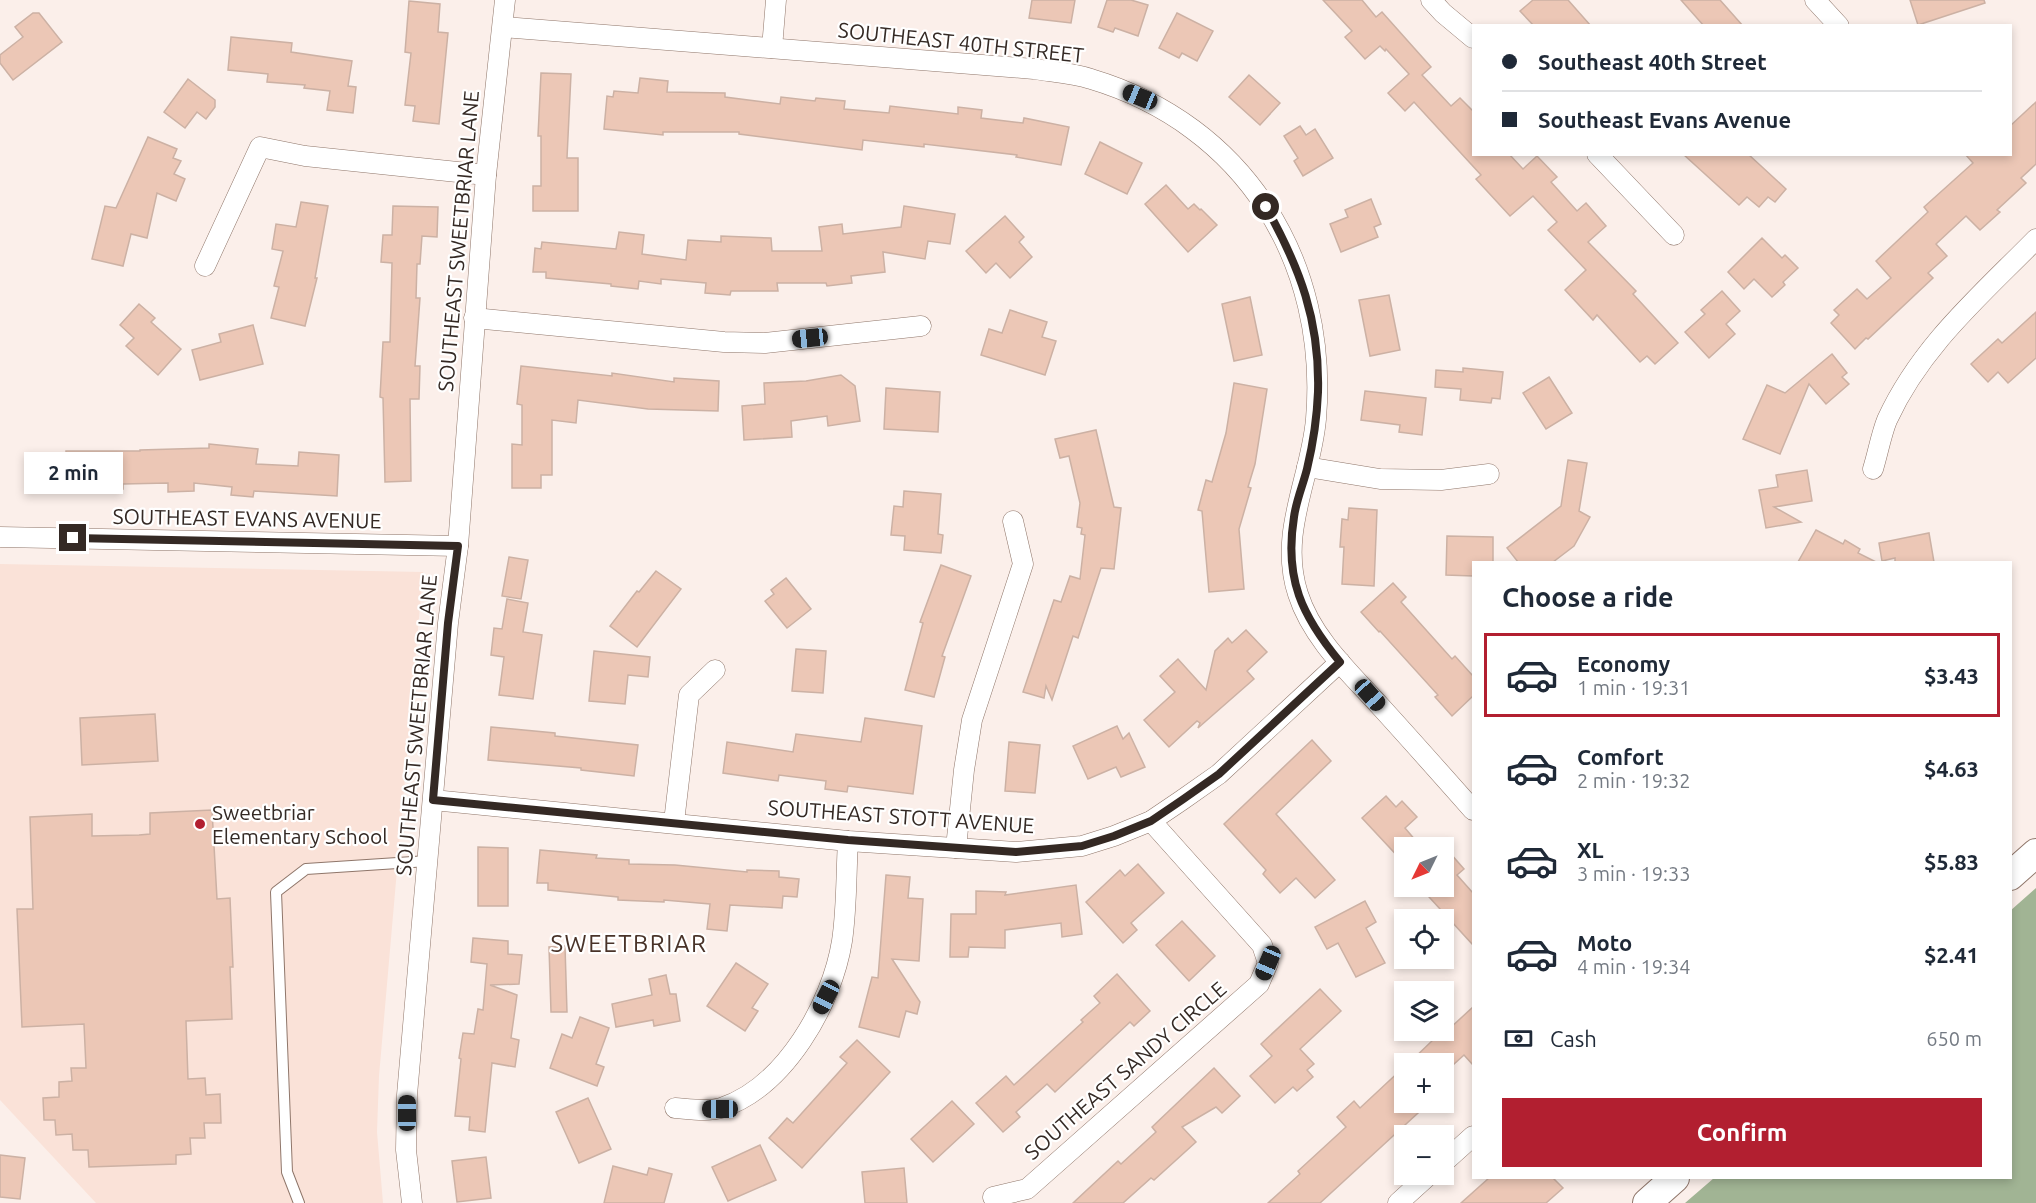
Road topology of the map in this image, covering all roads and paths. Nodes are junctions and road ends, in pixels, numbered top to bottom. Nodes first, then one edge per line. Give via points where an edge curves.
1 (505, 0) edge
2 (776, 0) edge
3 (1431, 0) edge
4 (1815, 0) edge
5 (1837, 24) edge
6 (503, 27) junction
7 (1472, 37) edge
8 (772, 48) junction
9 (1599, 156) edge
10 (486, 175) junction
11 (1674, 235) dead end
12 (2036, 239) edge
13 (205, 266) dead end
14 (474, 318) junction
15 (921, 326) dead end
16 (1307, 467) junction
17 (1873, 469) dead end
18 (1489, 474) dead end
19 (1013, 521) dead end
20 (0, 537) edge
21 (458, 546) junction
22 (1340, 662) junction
23 (715, 670) dead end
24 (433, 800) junction
25 (1472, 809) edge
26 (1151, 821) junction
27 (674, 822) junction
28 (848, 840) junction
29 (956, 848) junction
30 (2036, 853) edge
31 (428, 861) junction
32 (2012, 874) edge
33 (675, 1108) dead end
34 (1472, 1137) edge
35 (1454, 1152) edge
36 (1674, 1179) edge
37 (1418, 1185) edge
38 (993, 1197) dead end
39 (299, 1203) edge
40 (412, 1203) edge
41 (1398, 1203) edge
42 (1647, 1203) edge

1 - 6 street, SOUTHEAST SWEETBRIAR LANE
2 - 8 street
3 - 7 street
4 - 5 street
6 - 8 street, SOUTHEAST 40TH STREET
6 - 10 street, SOUTHEAST SWEETBRIAR LANE
8 - 16 street, SOUTHEAST 40TH STREET via 1034,69 1090,78 1140,97 1191,129 1228,160 1261,198 1303,283 1313,323 1318,392
9 - 11 street
10 - 13 street via 305,156 260,147
10 - 14 street, SOUTHEAST SWEETBRIAR LANE
12 - 17 street via 1940,336 1914,369 1886,422
14 - 15 street via 765,343
14 - 21 street, SOUTHEAST SWEETBRIAR LANE
16 - 18 street via 1380,479 1441,480
16 - 22 street, SOUTHEAST 40TH STREET via 1294,516 1292,544 1297,593 1318,635
19 - 29 street via 1023,564 972,720
20 - 21 street, SOUTHEAST EVANS AVENUE
21 - 24 street, SOUTHEAST SWEETBRIAR LANE
22 - 25 street, SOUTHEAST 40TH STREET
22 - 26 street, SOUTHEAST STOTT AVENUE via 1219,774
23 - 27 street via 689,695
24 - 27 street, SOUTHEAST STOTT AVENUE
24 - 31 street, SOUTHEAST SWEETBRIAR LANE
26 - 29 street, SOUTHEAST STOTT AVENUE via 1082,846 1016,852
26 - 38 street, SOUTHEAST SANDY CIRCLE via 1262,945 1268,963 1264,974 1259,984 1027,1189
27 - 28 street, SOUTHEAST STOTT AVENUE
28 - 29 street, SOUTHEAST STOTT AVENUE
28 - 33 street via 842,941 826,997 814,1020 784,1063 745,1096 720,1109
30 - 32 main road
31 - 39 lane via 306,869 276,892 287,1172
31 - 40 street, SOUTHEAST SWEETBRIAR LANE via 407,1095 406,1150
34 - 35 street
36 - 42 main road
37 - 41 street

